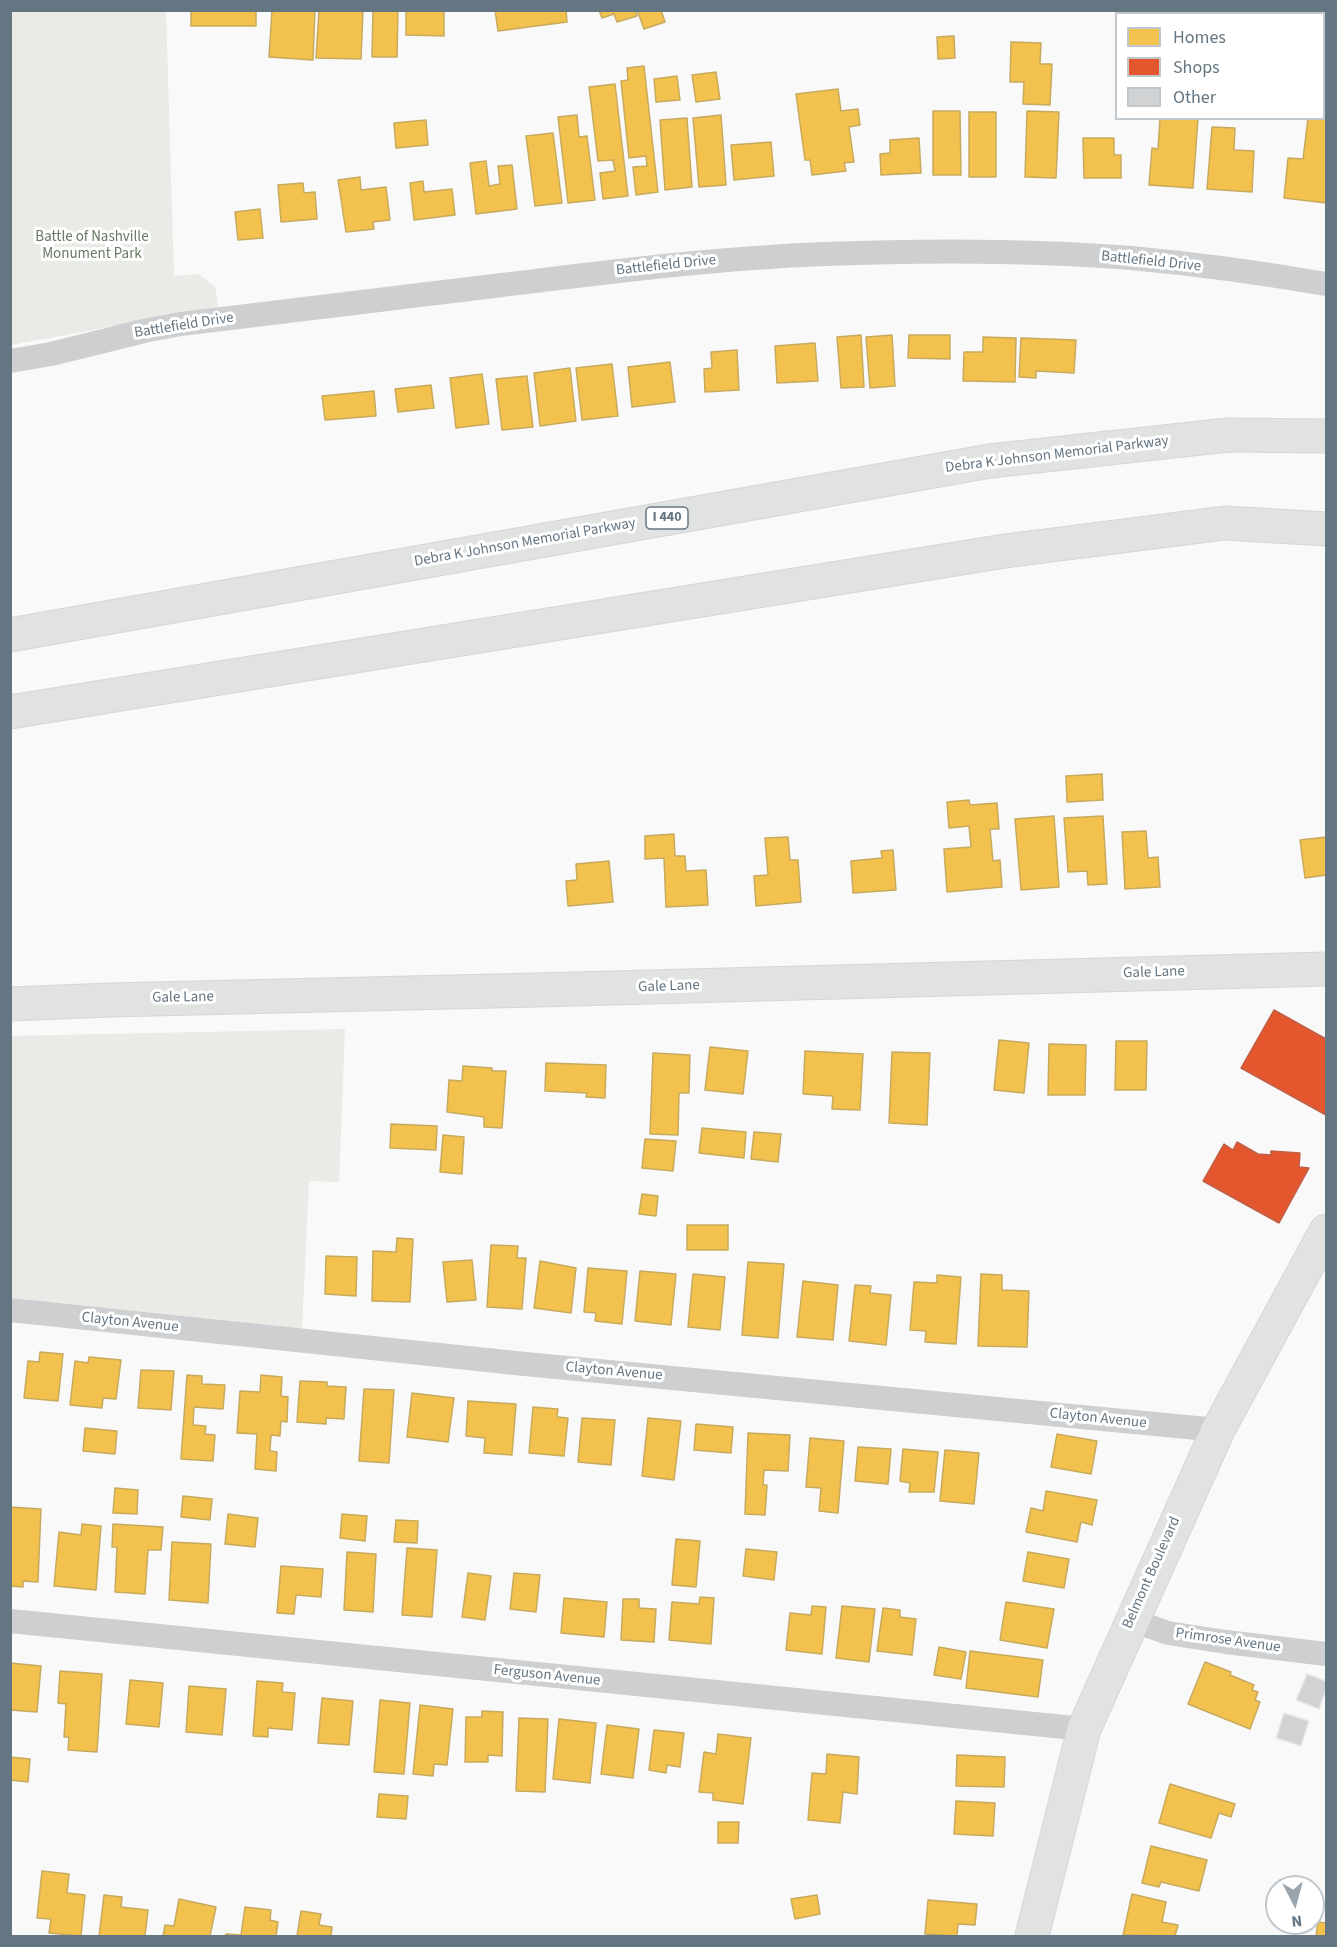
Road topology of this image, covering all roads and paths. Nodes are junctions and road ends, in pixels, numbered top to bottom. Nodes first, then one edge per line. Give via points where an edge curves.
1 (1326, 284) edge
2 (10, 361) edge
3 (1326, 436) edge
4 (1326, 529) edge
5 (10, 635) edge
6 (10, 712) edge
7 (1326, 969) edge
8 (10, 1004) edge
9 (1326, 1232) edge
10 (10, 1310) edge
11 (1218, 1430) junction
12 (1131, 1620) junction
13 (10, 1621) edge
14 (1326, 1654) edge
15 (1084, 1729) junction
16 (1032, 1936) edge

1 - 2 street, Battlefield Drive via 1131,258 955,252 812,254 595,273 181,324
3 - 5 main road, Debra K Johnson Memorial Parkway / I 440 via 1228,435 990,461
4 - 6 main road via 1225,524 1005,551
7 - 8 main road, Gale Lane
9 - 11 main road, Belmont Boulevard
10 - 11 street, Clayton Avenue
11 - 12 main road, Belmont Boulevard
12 - 14 street, Primrose Avenue via 1179,1634
12 - 15 main road, Belmont Boulevard
13 - 15 street, Ferguson Avenue
15 - 16 main road, Belmont Boulevard

